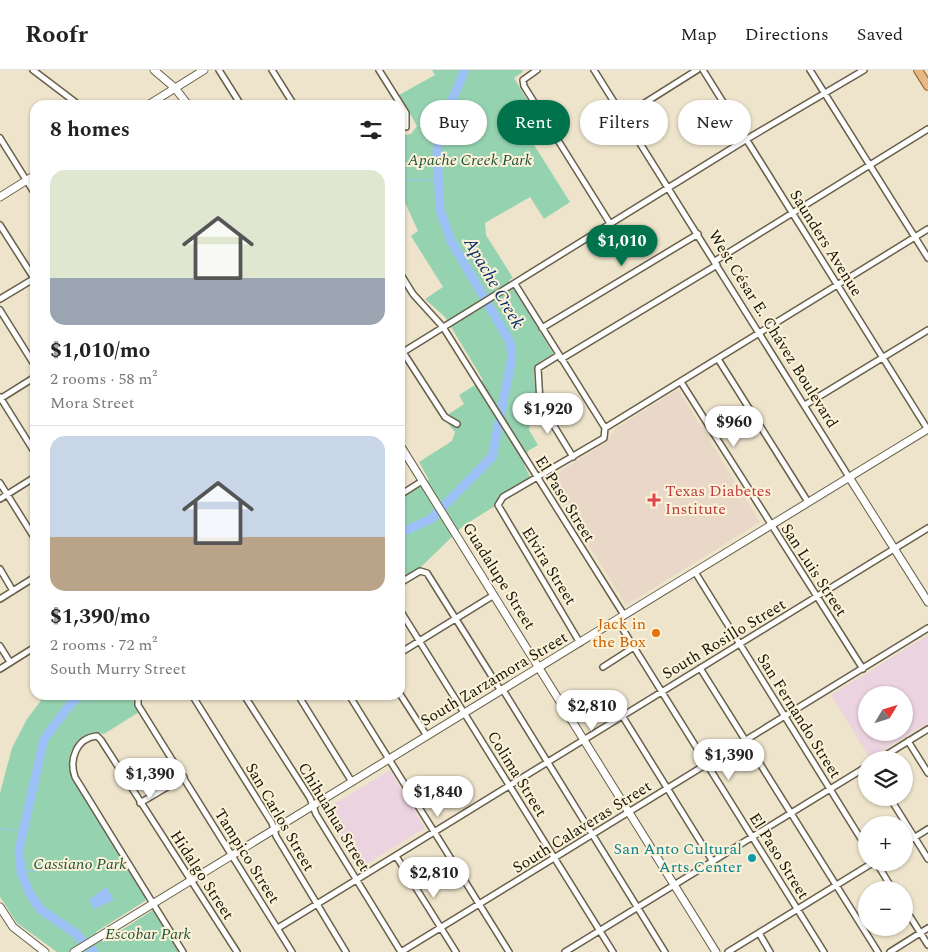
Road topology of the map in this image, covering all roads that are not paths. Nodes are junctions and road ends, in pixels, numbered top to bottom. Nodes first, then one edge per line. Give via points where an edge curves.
1 (33, 70) edge
2 (154, 70) edge
3 (204, 70) edge
4 (219, 70) edge
5 (272, 70) edge
6 (379, 70) edge
7 (537, 70) edge
8 (594, 70) edge
9 (697, 70) edge
10 (703, 70) edge
11 (810, 70) edge
12 (864, 70) edge
13 (918, 70) edge
14 (928, 86) edge
15 (175, 88) junction
16 (824, 92) junction
17 (72, 100) edge
18 (156, 100) edge
19 (184, 100) edge
20 (238, 100) edge
21 (291, 100) edge
22 (397, 100) edge
23 (614, 100) edge
24 (649, 100) edge
25 (722, 100) edge
26 (405, 112) edge
27 (406, 128) dead end
28 (928, 129) edge
29 (751, 137) edge
30 (0, 138) edge
31 (643, 145) edge
32 (738, 145) edge
33 (751, 145) edge
34 (870, 165) junction
35 (30, 178) edge
36 (26, 180) junction
37 (30, 186) edge
38 (670, 188) junction
39 (0, 197) edge
40 (792, 213) junction
41 (610, 224) junction
42 (0, 225) edge
43 (928, 229) edge
44 (698, 234) junction
45 (915, 237) junction
46 (928, 258) edge
47 (716, 263) junction
48 (30, 271) edge
49 (30, 282) edge
50 (405, 282) edge
51 (514, 284) junction
52 (837, 285) junction
53 (0, 299) edge
54 (0, 310) edge
55 (443, 327) junction
56 (542, 328) junction
57 (928, 330) edge
58 (760, 333) junction
59 (405, 351) edge
60 (560, 357) junction
61 (30, 358) edge
62 (883, 358) junction
63 (405, 359) edge
64 (718, 359) junction
65 (30, 381) edge
66 (681, 382) junction
67 (0, 398) edge
68 (805, 405) junction
69 (458, 424) dead end
70 (605, 428) junction
71 (928, 429) edge
72 (30, 445) edge
73 (405, 453) edge
74 (573, 456) junction
75 (849, 477) junction
76 (537, 478) junction
77 (30, 480) edge
78 (422, 481) junction
79 (0, 483) edge
80 (405, 492) edge
81 (7, 494) junction
82 (0, 499) edge
83 (808, 502) junction
84 (771, 525) junction
85 (928, 528) edge
86 (30, 530) edge
87 (895, 548) junction
88 (0, 569) edge
89 (695, 572) junction
90 (30, 580) edge
91 (405, 581) edge
92 (13, 591) junction
93 (494, 595) junction
94 (818, 597) junction
95 (0, 599) edge
96 (928, 602) edge
97 (624, 616) junction
98 (405, 618) edge
99 (455, 619) junction
100 (617, 620) junction
101 (928, 628) edge
102 (419, 641) junction
103 (580, 643) junction
104 (740, 645) junction
105 (0, 646) edge
106 (634, 647) junction
107 (30, 650) edge
108 (405, 650) edge
109 (10, 662) junction
110 (540, 667) junction
111 (603, 667) dead end
112 (0, 668) edge
113 (700, 668) junction
114 (863, 669) junction
115 (502, 690) junction
116 (662, 692) junction
117 (138, 700) edge
118 (195, 700) edge
119 (247, 700) edge
120 (301, 700) edge
121 (352, 700) edge
122 (404, 700) edge
123 (464, 714) junction
124 (623, 717) junction
125 (785, 717) junction
126 (928, 729) edge
127 (427, 736) junction
128 (913, 738) edge
129 (584, 740) junction
130 (746, 741) junction
131 (908, 741) joint
132 (892, 751) edge
133 (389, 759) junction
134 (548, 763) junction
135 (707, 764) junction
136 (858, 772) edge
137 (928, 773) edge
138 (184, 777) junction
139 (352, 782) junction
140 (510, 786) junction
141 (668, 788) junction
142 (830, 789) junction
143 (140, 803) junction
144 (313, 806) junction
145 (895, 806) edge
146 (630, 812) junction
147 (792, 814) junction
148 (928, 829) edge
149 (274, 830) junction
150 (434, 832) junction
151 (858, 834) edge
152 (592, 835) junction
153 (752, 837) junction
154 (915, 837) junction
155 (232, 855) junction
156 (396, 856) junction
157 (554, 858) junction
158 (928, 859) edge
159 (713, 862) junction
160 (860, 871) edge
161 (191, 880) junction
162 (356, 880) junction
163 (674, 885) junction
164 (836, 886) junction
165 (153, 903) junction
166 (317, 904) junction
167 (479, 904) junction
168 (0, 907) edge
169 (637, 908) junction
170 (798, 909) junction
171 (913, 922) edge
172 (278, 928) junction
173 (441, 928) junction
174 (928, 928) edge
175 (599, 931) junction
176 (759, 933) junction
177 (920, 933) junction
178 (928, 946) edge
179 (45, 952) edge
180 (74, 952) edge
181 (183, 952) edge
182 (237, 952) edge
183 (292, 952) edge
184 (346, 952) edge
185 (401, 952) edge
186 (456, 952) edge
187 (509, 952) edge
188 (565, 952) edge
189 (612, 952) edge
190 (665, 952) edge
191 (716, 952) edge
192 (728, 952) edge
193 (770, 952) edge
194 (824, 952) edge
195 (878, 952) edge
196 (890, 952) edge

1 - 17 street
2 - 15 main road
3 - 15 main road
4 - 20 street
5 - 21 street
6 - 22 street
7 - 41 street via 523,80
8 - 23 street, West César E. Chávez Boulevard
9 - 24 street
10 - 25 street, Saunders Avenue
11 - 16 street
12 - 16 street
13 - 14 main road
15 - 18 main road
15 - 19 main road
16 - 29 street
16 - 34 street
26 - 27 street
28 - 34 street
30 - 36 street
31 - 38 street, West César E. Chávez Boulevard
32 - 38 street
33 - 40 street, Saunders Avenue
34 - 40 street
34 - 45 street
35 - 36 main road
36 - 37 street
36 - 39 main road
38 - 41 street
38 - 44 street, West César E. Chávez Boulevard
40 - 47 street
40 - 52 street, Saunders Avenue
41 - 51 street
42 - 48 street
43 - 45 street
44 - 47 street, West César E. Chávez Boulevard
44 - 56 street
45 - 46 street
45 - 52 street
47 - 58 street, West César E. Chávez Boulevard
47 - 60 street
49 - 53 street
50 - 55 street, El Paso Street
51 - 55 street
51 - 56 street
52 - 58 street
52 - 62 street, Saunders Avenue
54 - 61 street
55 - 59 street
55 - 76 street, El Paso Street
56 - 60 street
57 - 62 street
58 - 64 street
58 - 68 street, West César E. Chávez Boulevard
60 - 70 street
60 - 74 street via 538,368 538,396
62 - 68 street
62 - 71 street, Saunders Avenue
63 - 69 street via 445,416
64 - 66 street
64 - 83 street
65 - 67 street
66 - 70 street
66 - 84 street, San Luis Street
67 - 72 street
68 - 75 street, West César E. Chávez Boulevard
70 - 74 street via 604,438
71 - 75 main road, South Zarzamora Street
73 - 78 main road, Guadalupe Street
74 - 76 street
75 - 83 main road, South Zarzamora Street
75 - 87 main road, West César E. Chávez Boulevard
76 - 97 street, El Paso Street
76 - 103 street, Elvira Street via 499,502 501,512
77 - 81 street
78 - 80 street
78 - 93 main road, Guadalupe Street
79 - 81 street
81 - 82 street
81 - 86 street
83 - 84 main road, South Zarzamora Street
84 - 89 main road, South Zarzamora Street
84 - 94 street, San Luis Street
85 - 87 street, South Rosillo Street
87 - 94 street, South Rosillo Street
87 - 96 main road, West César E. Chávez Boulevard
88 - 92 street
89 - 97 main road, South Zarzamora Street
89 - 104 street, San Fernando Street
90 - 92 street
91 - 99 street via 420,572 427,573
92 - 95 street
93 - 99 street
93 - 110 main road, Guadalupe Street
94 - 104 street, South Rosillo Street
94 - 114 street, San Luis Street
97 - 100 main road, South Zarzamora Street
98 - 102 street, Colima Street
99 - 102 street
99 - 115 street
100 - 103 main road, South Zarzamora Street
100 - 106 street, El Paso Street
101 - 114 street, South Calaveras Street
102 - 108 street
102 - 123 street, Colima Street
103 - 110 main road, South Zarzamora Street
104 - 113 street, South Rosillo Street
104 - 125 street, San Fernando Street
105 - 109 street
106 - 111 street
106 - 116 street, El Paso Street
107 - 109 street
109 - 112 street
110 - 115 main road, South Zarzamora Street
110 - 129 main road, Guadalupe Street
113 - 116 street, South Rosillo Street
113 - 130 street
114 - 125 street, South Calaveras Street
115 - 123 main road, South Zarzamora Street
115 - 134 street
116 - 124 street, South Rosillo Street
116 - 135 street, El Paso Street
117 - 138 street, Tampico Street
118 - 149 street, San Carlos Street
119 - 144 street, Chihuahua Street
120 - 139 street
121 - 133 street
122 - 127 street
123 - 127 main road, South Zarzamora Street
123 - 140 street, Colima Street
124 - 129 street, South Rosillo Street
124 - 141 street
125 - 130 street, South Calaveras Street
125 - 142 street, San Fernando Street
126 - 128 street
127 - 133 main road, South Zarzamora Street
129 - 134 street, South Rosillo Street
129 - 146 main road, Guadalupe Street
130 - 135 street, South Calaveras Street
130 - 147 street
131 - 132 street
131 - 137 street
133 - 139 main road, South Zarzamora Street
133 - 150 street
134 - 140 street, South Rosillo Street
134 - 152 street
135 - 141 street, South Calaveras Street
135 - 153 street, El Paso Street
136 - 142 street
138 - 143 street
138 - 155 street, Tampico Street
139 - 144 main road, South Zarzamora Street
140 - 150 street, South Rosillo Street
140 - 157 street, Colima Street
141 - 146 street, South Calaveras Street
141 - 159 street
142 - 147 street
142 - 151 street, San Fernando Street
143 - 161 street, Hidalgo Street
143 - 165 street, Hidalgo Street via 97,736 87,739 77,748 72,761 74,777
144 - 149 main road, South Zarzamora Street
144 - 162 street, Chihuahua Street
145 - 154 street
146 - 152 street, South Calaveras Street
146 - 163 main road, Guadalupe Street
147 - 153 street
147 - 164 street
148 - 154 street
149 - 155 main road, South Zarzamora Street
149 - 166 street, San Carlos Street
150 - 156 street, South Rosillo Street
150 - 167 street
152 - 157 street, South Calaveras Street
152 - 169 street
153 - 159 street
153 - 170 street, El Paso Street
154 - 158 street
155 - 161 main road, South Zarzamora Street
155 - 172 street, Tampico Street
156 - 162 street, South Rosillo Street
156 - 173 street
157 - 167 street, South Calaveras Street
157 - 175 street, Colima Street
159 - 163 street
160 - 164 street
161 - 165 main road, South Zarzamora Street
161 - 182 street, Hidalgo Street
162 - 166 street, South Rosillo Street
162 - 185 street, Chihuahua Street
163 - 169 street
163 - 191 main road, Guadalupe Street
164 - 170 street
164 - 195 street
165 - 180 main road, South Zarzamora Street
165 - 181 street
166 - 172 street, South Rosillo Street
166 - 184 street, San Carlos Street
167 - 173 street, South Calaveras Street
167 - 187 street
168 - 179 main road via 13,927
169 - 175 street
169 - 190 street
170 - 176 street
170 - 194 street, El Paso Street
171 - 177 street
172 - 183 street, Tampico Street
173 - 185 street, South Calaveras Street
173 - 186 street
174 - 177 street
175 - 188 street
175 - 189 street, Colima Street
176 - 192 street
176 - 193 street
177 - 178 street
177 - 196 street

